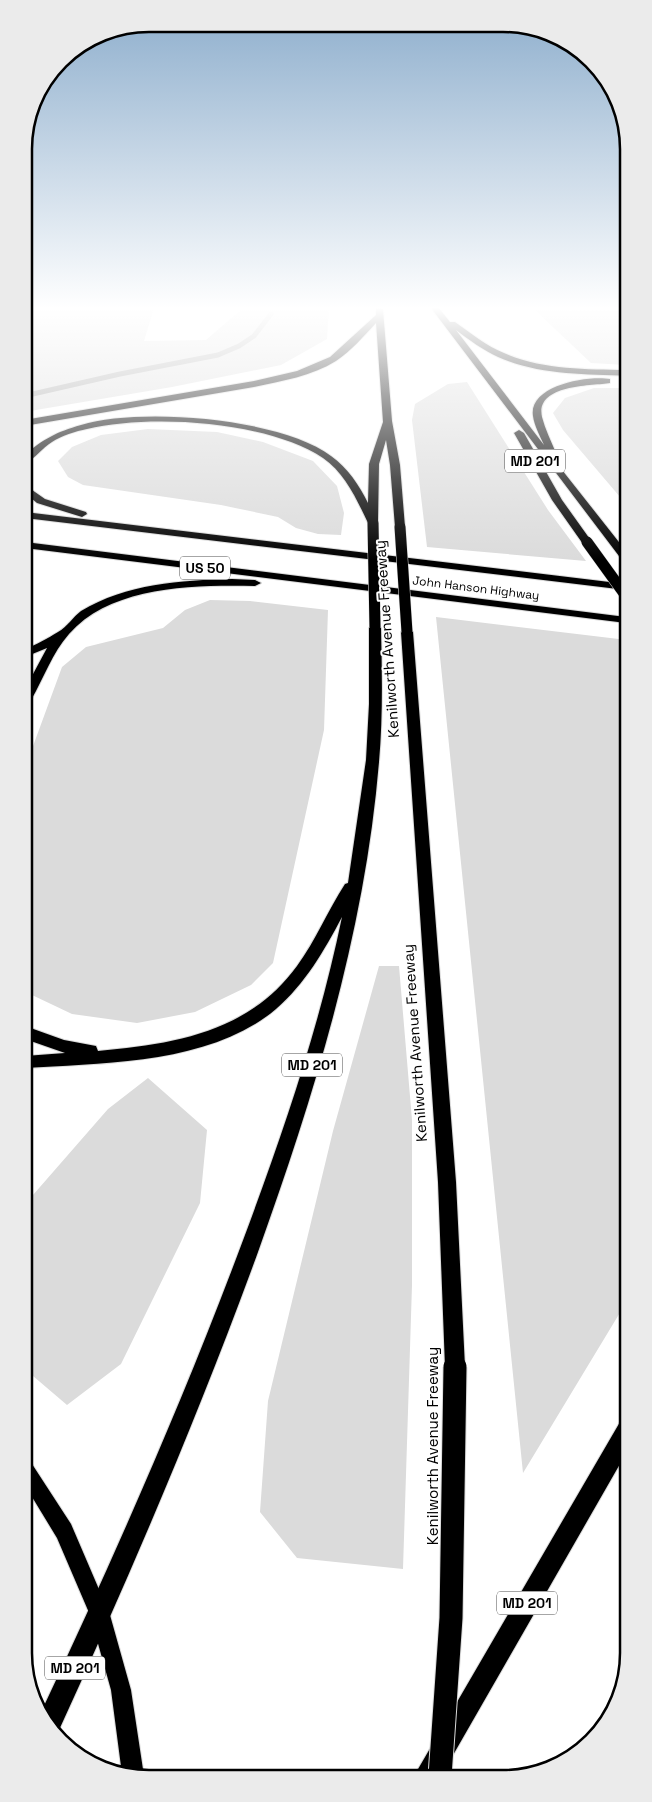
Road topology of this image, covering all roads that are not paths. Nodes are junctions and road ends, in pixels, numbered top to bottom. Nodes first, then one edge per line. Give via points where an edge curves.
1 (206, 392) edge
2 (385, 392) edge
3 (496, 392) edge
4 (499, 392) edge
5 (553, 392) edge
6 (387, 421) junction
7 (33, 422) edge
8 (33, 452) edge
9 (558, 471) junction
10 (33, 495) edge
11 (33, 516) edge
12 (373, 523) junction
13 (202, 536) junction
14 (33, 546) edge
15 (620, 550) edge
16 (521, 575) junction
17 (620, 582) edge
18 (620, 586) edge
19 (620, 587) edge
20 (385, 590) junction
21 (620, 619) edge
22 (67, 629) junction
23 (33, 649) edge
24 (33, 686) edge
25 (356, 876) junction
26 (32, 1035) edge
27 (144, 1052) junction
28 (32, 1061) edge
29 (619, 1444) edge
30 (32, 1480) edge
31 (100, 1615) junction
32 (52, 1717) edge
33 (132, 1768) edge
34 (430, 1770) edge
35 (440, 1770) edge

1 - 7 highway
2 - 6 highway, Kenilworth Avenue Freeway / MD 201
3 - 19 highway, MD 201, bridge via 558,500
4 - 9 highway
5 - 9 highway via 540,401 536,410
6 - 12 highway, MD 201 via 374,464
6 - 35 highway, Kenilworth Avenue Freeway, bridge via 395,465 408,632 446,1172 455,1367 451,1618
8 - 12 highway via 52,438 101,424 174,420 241,426 292,439 327,457 352,482
9 - 15 highway
10 - 13 highway via 64,509
11 - 13 highway, John Hanson Highway / US 50
12 - 25 highway, MD 201, bridge via 374,748
13 - 16 highway, John Hanson Highway / US 50
14 - 20 highway, John Hanson Highway / US 50
16 - 17 highway
16 - 18 highway, John Hanson Highway / US 50
20 - 21 highway, John Hanson Highway / US 50
20 - 22 highway via 237,582 186,583 114,600
22 - 23 highway
22 - 24 highway
25 - 27 highway via 304,968 275,1000 248,1020 216,1036
25 - 31 highway, MD 201 via 319,1039 290,1137 200,1380
26 - 27 highway via 81,1049
27 - 28 highway
29 - 34 highway, MD 201
30 - 31 main road via 64,1531
31 - 32 highway, MD 201
31 - 33 main road via 121,1690

